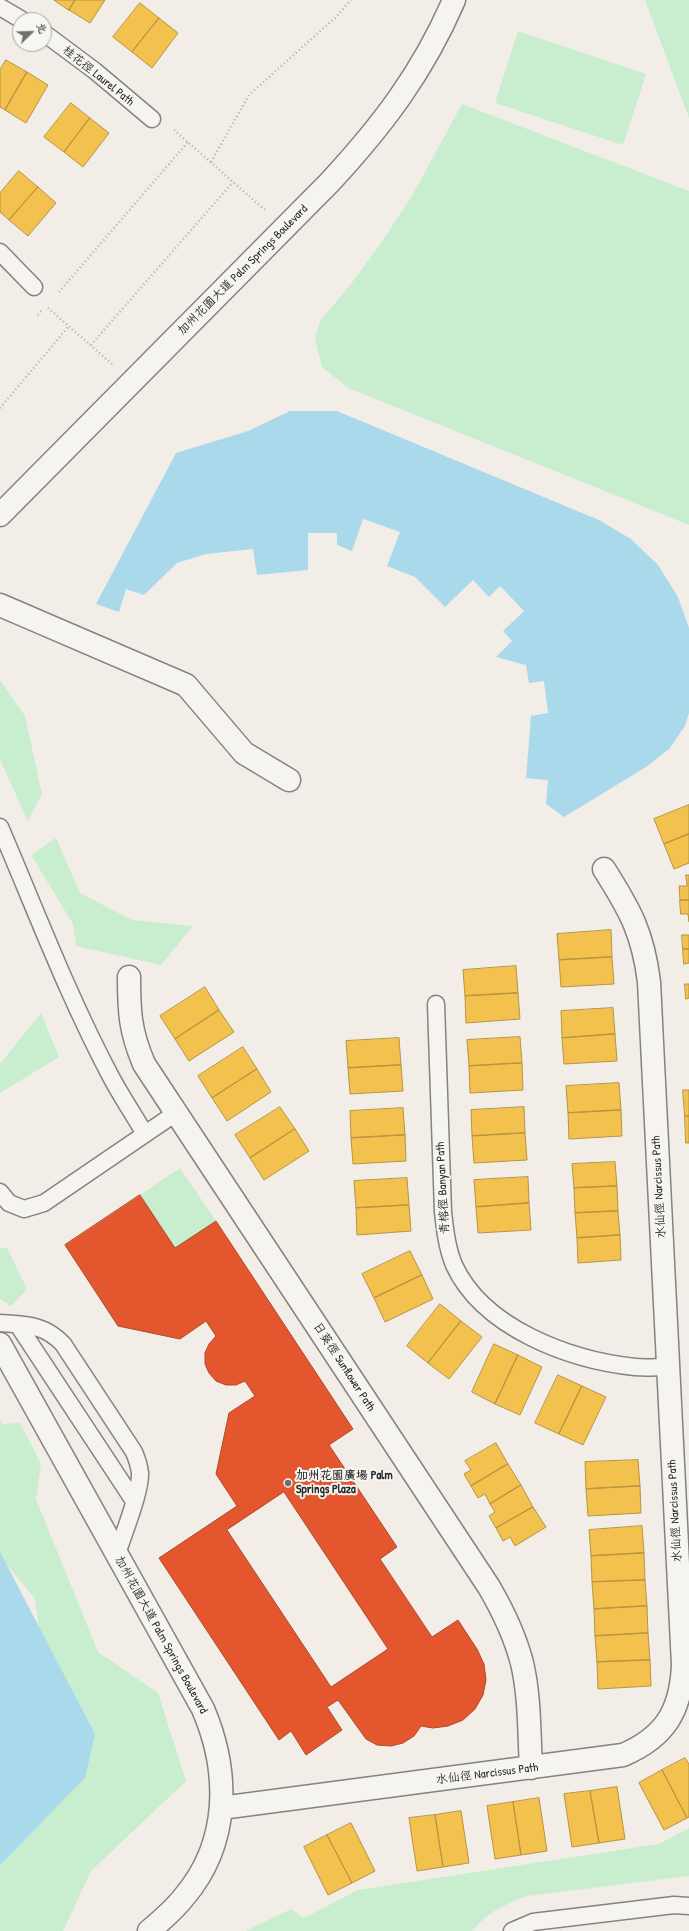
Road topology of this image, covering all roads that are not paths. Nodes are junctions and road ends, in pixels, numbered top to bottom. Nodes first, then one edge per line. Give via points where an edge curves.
1 (454, 0) edge
2 (0, 7) edge
3 (12, 14) edge
4 (52, 39) edge
5 (152, 119) dead end
6 (0, 252) edge
7 (34, 287) dead end
8 (0, 515) edge
9 (0, 605) edge
10 (289, 780) dead end
11 (0, 827) edge
12 (604, 869) dead end
13 (129, 977) dead end
14 (436, 1004) dead end
15 (176, 1113) junction
16 (145, 1134) junction
17 (0, 1192) edge
18 (0, 1323) edge
19 (18, 1325) junction
20 (0, 1344) edge
21 (668, 1367) junction
22 (134, 1502) junction
23 (117, 1554) junction
24 (531, 1768) junction
25 (221, 1808) junction
26 (689, 1906) edge
27 (149, 1931) edge
28 (512, 1931) edge

1 - 8 street, 加州花園大道 Palm Springs Boulevard via 421,66 394,108 363,147
2 - 3 lane
4 - 5 lane, 桂花徑 Laurel Path
6 - 7 lane
9 - 10 street via 186,685 244,753
11 - 16 lane via 52,954 92,1039 111,1078
12 - 21 street, 水仙徑 Narcissus Path via 641,936 649,982
13 - 15 street, 日葵徑 Sunflower Path via 129,1014 137,1048 144,1064
14 - 21 lane, 青榕徑 Banyan Path via 446,1239 454,1265 468,1288 486,1308 508,1324 569,1353 635,1366
15 - 16 lane
15 - 24 street, 日葵徑 Sunflower Path via 503,1611 514,1637 526,1683
16 - 17 lane via 44,1203 24,1209 9,1203
18 - 19 lane
19 - 22 lane
19 - 22 lane via 46,1329 68,1350 139,1462 140,1474
20 - 23 street, 加州花園大道 Palm Springs Boulevard
21 - 24 street, 水仙徑 Narcissus Path via 683,1665 678,1704 656,1736 640,1748 623,1755
22 - 23 lane
23 - 25 street, 加州花園大道 Palm Springs Boulevard via 213,1732 222,1781
24 - 25 street, 水仙徑 Narcissus Path
25 - 27 street, 加州花園大道 Palm Springs Boulevard via 210,1854 199,1876 185,1897
26 - 28 lane via 674,1905 533,1922

